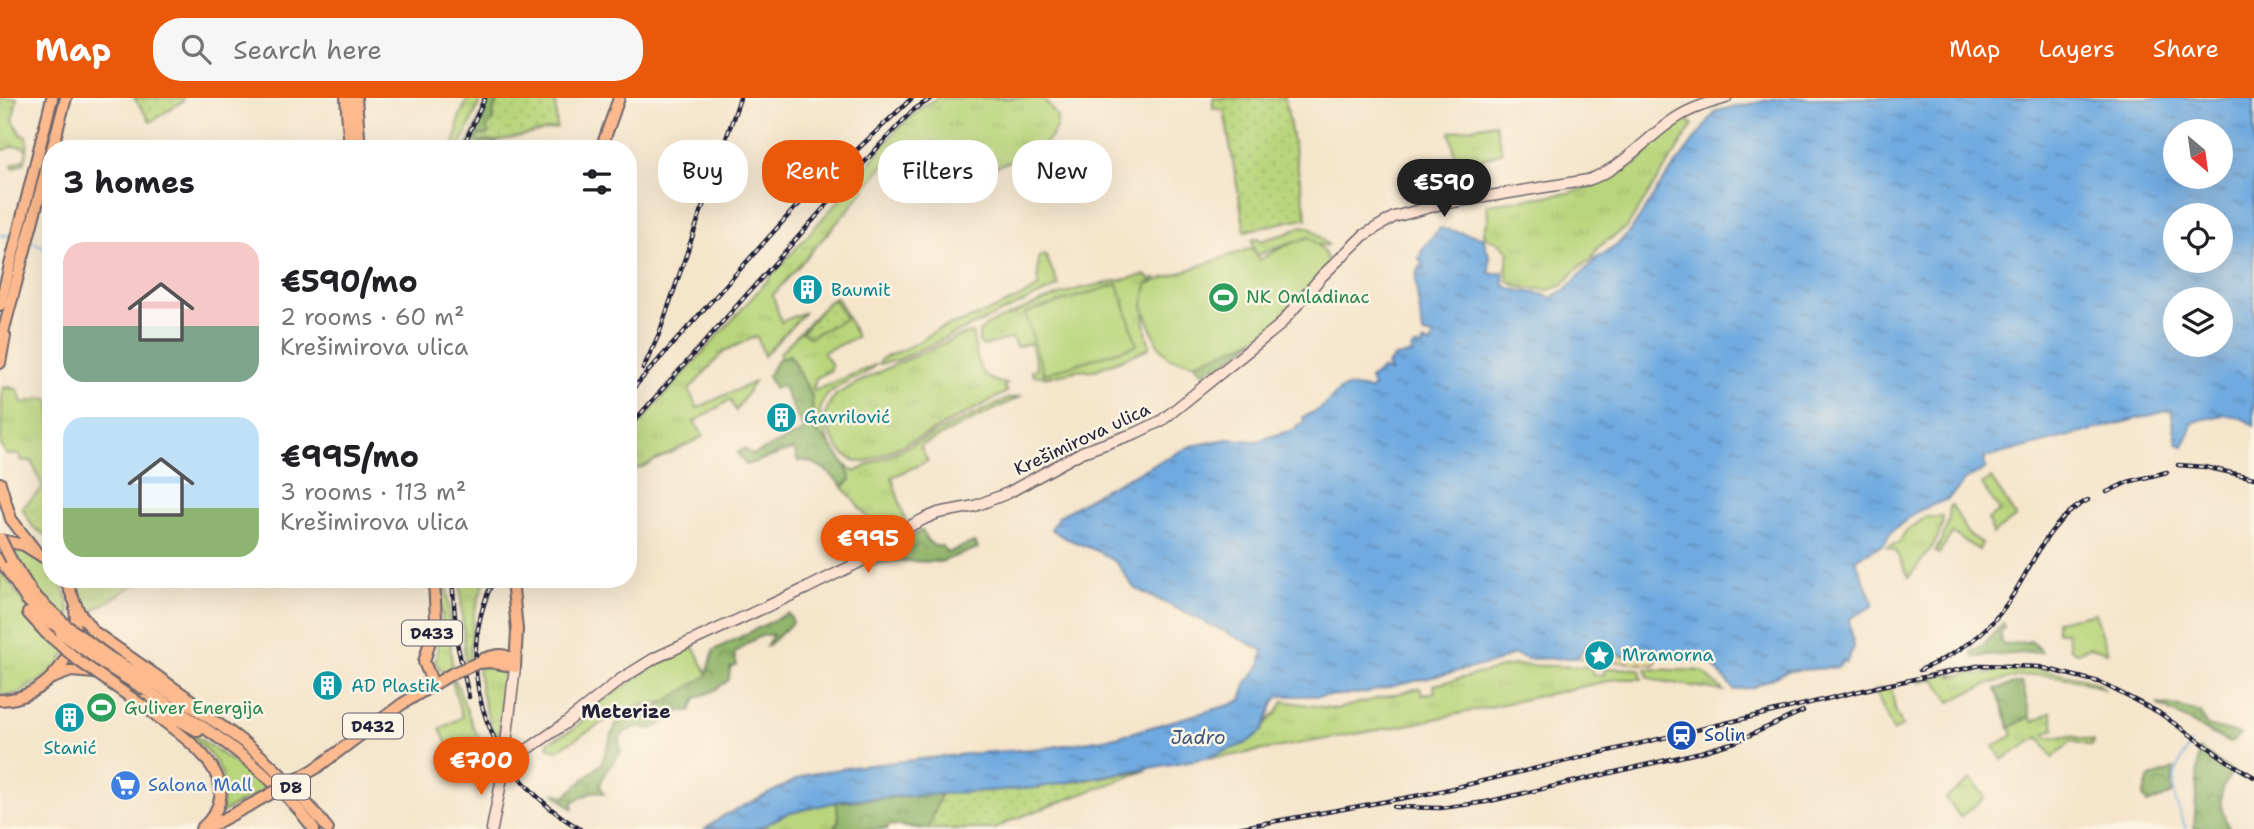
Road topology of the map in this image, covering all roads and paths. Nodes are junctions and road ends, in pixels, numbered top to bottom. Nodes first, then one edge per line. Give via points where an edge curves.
1 (52, 98) edge
2 (66, 98) edge
3 (346, 98) edge
4 (356, 98) edge
5 (619, 98) edge
6 (1726, 98) edge
7 (54, 140) edge
8 (349, 140) edge
9 (359, 140) edge
10 (604, 140) edge
11 (42, 186) edge
12 (0, 305) edge
13 (5, 327) junction
14 (0, 344) edge
15 (0, 363) edge
16 (0, 483) edge
17 (0, 539) edge
18 (35, 550) junction
19 (42, 555) edge
20 (4, 560) edge
21 (15, 585) junction
22 (69, 588) edge
23 (434, 588) edge
24 (513, 588) edge
25 (74, 601) junction
26 (64, 630) junction
27 (517, 630) junction
28 (496, 655) junction
29 (107, 661) junction
30 (478, 663) junction
31 (515, 665) junction
32 (50, 679) junction
33 (433, 684) junction
34 (19, 697) junction
35 (0, 700) edge
36 (0, 710) edge
37 (209, 718) junction
38 (214, 734) junction
39 (506, 762) junction
40 (203, 829) edge
41 (314, 829) edge
42 (328, 829) edge
43 (492, 829) edge

1 - 12 main road
2 - 7 main road
3 - 8 main road
4 - 9 main road
5 - 10 main road
6 - 39 main road, Krešimirova ulica via 1675,118 1605,174 1394,217 1364,235 1279,326 1161,421 1082,453 1007,493 924,519 872,556 655,658
11 - 13 main road
13 - 14 main road
13 - 15 main road
16 - 18 main road via 11,519
17 - 18 main road
17 - 20 main road, D8, bridge
18 - 19 main road
20 - 21 main road, D8
20 - 26 main road, D8
21 - 26 main road, D8 via 42,617
21 - 40 main road, bridge via 24,608 46,633 153,713 214,768 219,798
22 - 25 main road
23 - 33 main road, D433 via 436,620 424,662
24 - 27 main road
25 - 32 main road via 75,635 70,651
25 - 37 main road via 84,620 104,640
26 - 29 main road, D8, bridge
27 - 28 main road via 510,644
27 - 31 main road
28 - 30 main road, D432
28 - 31 main road via 509,656
29 - 37 main road, D8
29 - 38 main road, D8
30 - 31 main road, D432
30 - 33 main road, D432, bridge
31 - 39 main road
32 - 34 main road
32 - 38 main road via 71,671 92,672 204,734
33 - 40 main road, D432, bridge via 315,769
34 - 35 main road
34 - 36 main road
37 - 42 main road, D8 via 265,760
38 - 41 main road, D8 via 245,755
39 - 43 main road

